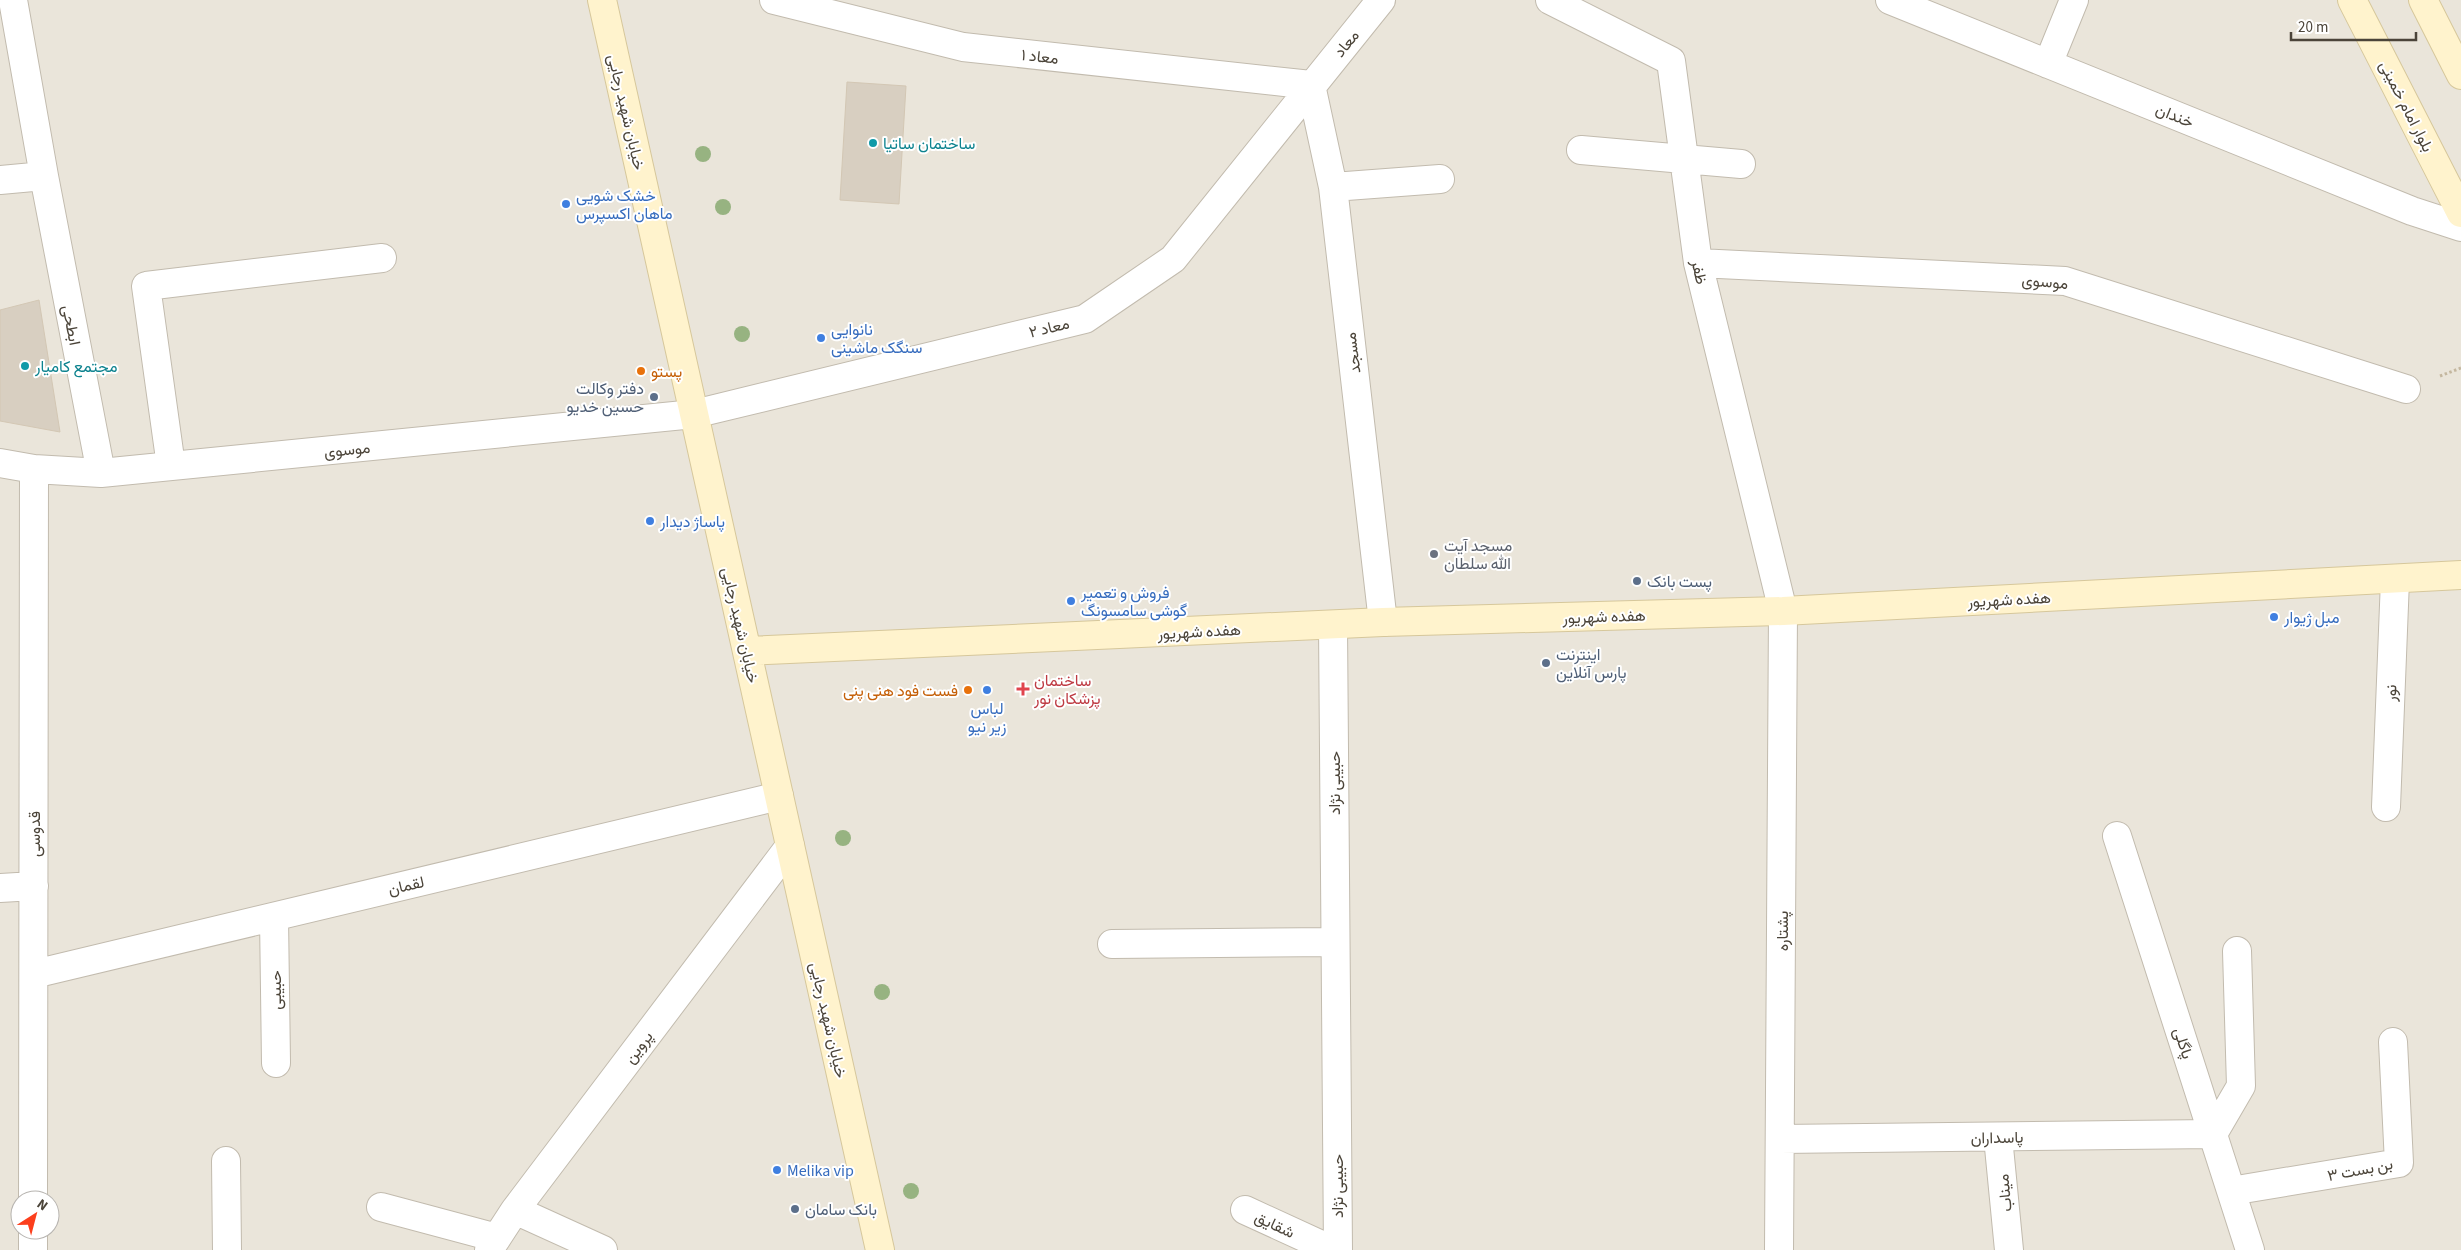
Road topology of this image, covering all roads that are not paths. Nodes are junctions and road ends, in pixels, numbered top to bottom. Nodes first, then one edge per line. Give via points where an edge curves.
1 (13, 0) edge
2 (602, 0) edge
3 (774, 0) edge
4 (1381, 0) edge
5 (1550, 0) edge
6 (1890, 0) edge
7 (2074, 0) edge
8 (2352, 0) edge
9 (2423, 0) edge
10 (1919, 5) edge
11 (2048, 64) junction
12 (2461, 74) edge
13 (1311, 85) junction
14 (1581, 150) dead end
15 (1684, 159) junction
16 (1741, 164) dead end
17 (44, 176) junction
18 (1440, 179) dead end
19 (0, 180) edge
20 (1333, 187) junction
21 (2461, 212) edge
22 (2461, 228) edge
23 (382, 258) dead end
24 (1698, 263) junction
25 (2406, 389) dead end
26 (694, 414) junction
27 (0, 463) edge
28 (171, 466) junction
29 (34, 469) junction
30 (101, 473) junction
31 (2461, 575) edge
32 (2395, 580) junction
33 (1783, 611) junction
34 (1383, 622) junction
35 (1333, 625) junction
36 (747, 651) junction
37 (779, 796) junction
38 (2386, 807) dead end
39 (2117, 836) dead end
40 (790, 846) junction
41 (34, 886) junction
42 (0, 888) edge
43 (274, 916) junction
44 (1335, 942) junction
45 (1112, 944) dead end
46 (2237, 951) dead end
47 (34, 974) junction
48 (2393, 1042) dead end
49 (276, 1063) dead end
50 (2213, 1134) junction
51 (1998, 1137) junction
52 (1781, 1139) junction
53 (226, 1161) dead end
54 (33, 1190) edge
55 (2232, 1191) junction
56 (381, 1207) dead end
57 (515, 1210) junction
58 (1244, 1210) dead end
59 (493, 1244) edge
60 (227, 1250) edge
61 (603, 1250) edge
62 (880, 1250) edge
63 (1332, 1250) edge
64 (1338, 1250) edge
65 (1779, 1250) edge
66 (2009, 1250) edge
67 (2250, 1250) edge

1 - 17 street, ابطحی
2 - 26 street, خیابان شهید رجایی
3 - 13 street, معاد ۱ via 964,48
4 - 13 street, معاد
5 - 15 street, ظفر via 1671,61
6 - 10 street, خندان
7 - 11 street
8 - 21 street, بلوار امام خمینی
9 - 12 street
10 - 11 street, خندان
11 - 22 street, خندان
13 - 20 street, مسجد
13 - 26 street, معاد ۲ via 1173,259 1085,319
14 - 15 street
15 - 16 street
15 - 24 street, ظفر
17 - 19 street
17 - 30 street, ابطحی
18 - 20 street
20 - 34 street, مسجد
23 - 28 street via 146,286
24 - 25 street, موسوی via 2066,281
24 - 33 street, ظفر
26 - 28 street, موسوی
26 - 36 street, خیابان شهید رجایی
27 - 29 street, موسوی
28 - 30 street, موسوی
29 - 30 street, موسوی
29 - 41 street, قدوسی
31 - 32 street, هفده شهریور
32 - 33 street, هفده شهریور
32 - 38 street, نور
33 - 34 street, هفده شهریور
33 - 52 street, پشتاره
34 - 35 street, هفده شهریور
35 - 36 street, هفده شهریور
35 - 44 street, حبیبی نژاد
36 - 37 street, خیابان شهید رجایی
37 - 40 street, خیابان شهید رجایی
37 - 43 street, لقمان
39 - 50 street, پاگلی
40 - 57 street, پروین
40 - 62 street, خیابان شهید رجایی
41 - 42 street
41 - 47 street, قدوسی
43 - 47 street, لقمان
43 - 49 street, حبیبی
44 - 45 street
44 - 64 street, حبیبی نژاد
46 - 50 street via 2242,1086
47 - 54 street, قدوسی
48 - 55 street, بن بست ۳ via 2399,1163
50 - 51 street, پاسداران
50 - 55 street, پاگلی
51 - 52 street, پاسداران
51 - 66 street, میناب
52 - 65 street, پشتاره
53 - 60 street
55 - 67 street, پاگلی
56 - 59 street
57 - 59 street, پروین
57 - 61 street
58 - 63 street, شقایق

